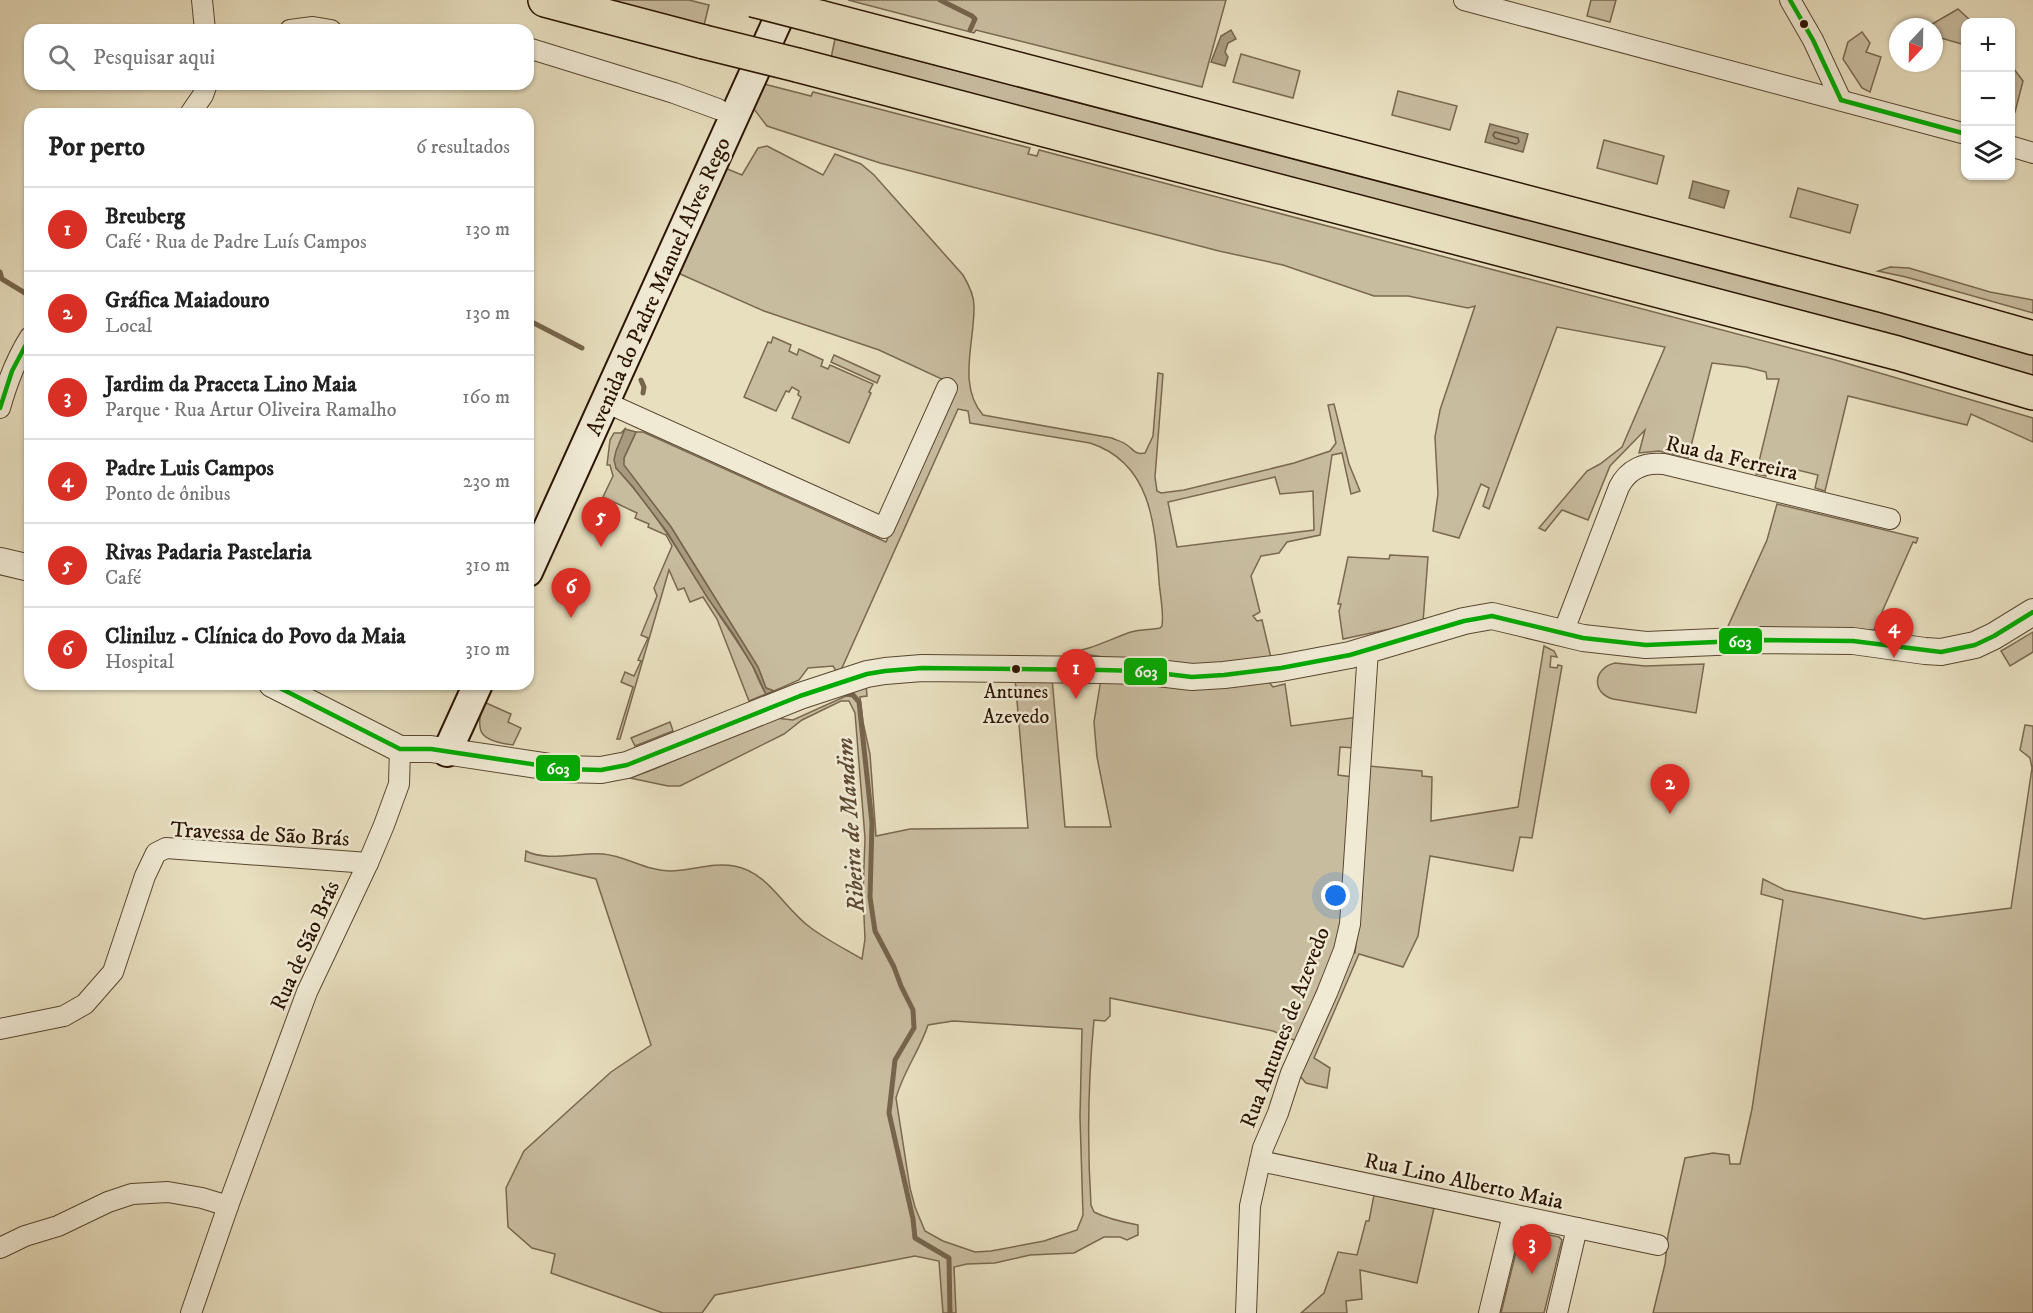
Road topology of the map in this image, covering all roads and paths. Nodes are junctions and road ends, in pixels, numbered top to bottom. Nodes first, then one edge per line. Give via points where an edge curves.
1 (202, 0) edge
2 (545, 0) edge
3 (753, 0) edge
4 (768, 0) edge
5 (787, 0) edge
6 (1464, 0) edge
7 (1790, 0) edge
8 (204, 24) edge
9 (534, 50) edge
10 (205, 90) edge
11 (729, 97) junction
12 (1841, 100) junction
13 (194, 108) edge
14 (1961, 133) edge
15 (2015, 148) edge
16 (2033, 153) edge
17 (2033, 338) edge
18 (24, 346) edge
19 (947, 388) dead end
20 (2033, 393) edge
21 (605, 402) junction
22 (0, 408) edge
23 (534, 518) edge
24 (1890, 519) dead end
25 (534, 559) edge
26 (0, 561) edge
27 (24, 566) edge
28 (2033, 612) edge
29 (1563, 633) junction
30 (1368, 650) junction
31 (284, 690) edge
32 (457, 690) edge
33 (474, 690) edge
34 (400, 749) junction
35 (439, 750) junction
36 (368, 863) junction
37 (0, 1029) edge
38 (1260, 1161) junction
39 (228, 1206) junction
40 (1513, 1215) junction
41 (1577, 1228) junction
42 (1658, 1245) dead end
43 (0, 1248) edge
44 (191, 1313) edge
45 (1246, 1313) edge
46 (1489, 1313) edge
47 (1557, 1313) edge

1 - 8 street
2 - 20 highway, bridge via 1897,353
3 - 17 highway, bridge
4 - 11 main road, Avenida do Padre Manuel Alves Rego
5 - 11 main road, Avenida do Padre Manuel Alves Rego
6 - 12 street
7 - 12 street
9 - 11 street via 674,93
10 - 13 street
11 - 21 main road, Avenida do Padre Manuel Alves Rego
11 - 23 main road, Avenida do Padre Manuel Alves Rego
12 - 14 street
15 - 16 street
18 - 22 street
19 - 21 street via 884,528
21 - 25 main road, Avenida do Padre Manuel Alves Rego
24 - 29 street, Rua da Ferreira via 1664,464 1641,465 1619,487
26 - 27 street
28 - 29 street via 1975,645 1941,652 1852,641 1646,645
29 - 30 street via 1492,616
30 - 35 street via 1281,668 1192,677 1101,670 885,671 800,696 627,765 601,770 564,769
30 - 38 street, Rua Antunes de Azevedo via 1350,924 1344,950 1291,1073
31 - 34 street
32 - 35 main road
33 - 35 main road
34 - 35 street
34 - 36 street, Rua de São Brás via 399,784
36 - 37 street, Travessa de São Brás via 166,848 156,853 145,876 113,972 85,1004 64,1016
36 - 39 street, Rua de São Brás via 307,992
38 - 40 street, Rua Lino Alberto Maia
38 - 45 street, Rua Antunes de Azevedo via 1250,1206
39 - 43 street via 168,1192 132,1194
39 - 44 street, Rua de São Brás
40 - 41 street, Rua Lino Alberto Maia
40 - 46 street
41 - 42 street, Rua Lino Alberto Maia
41 - 47 street

